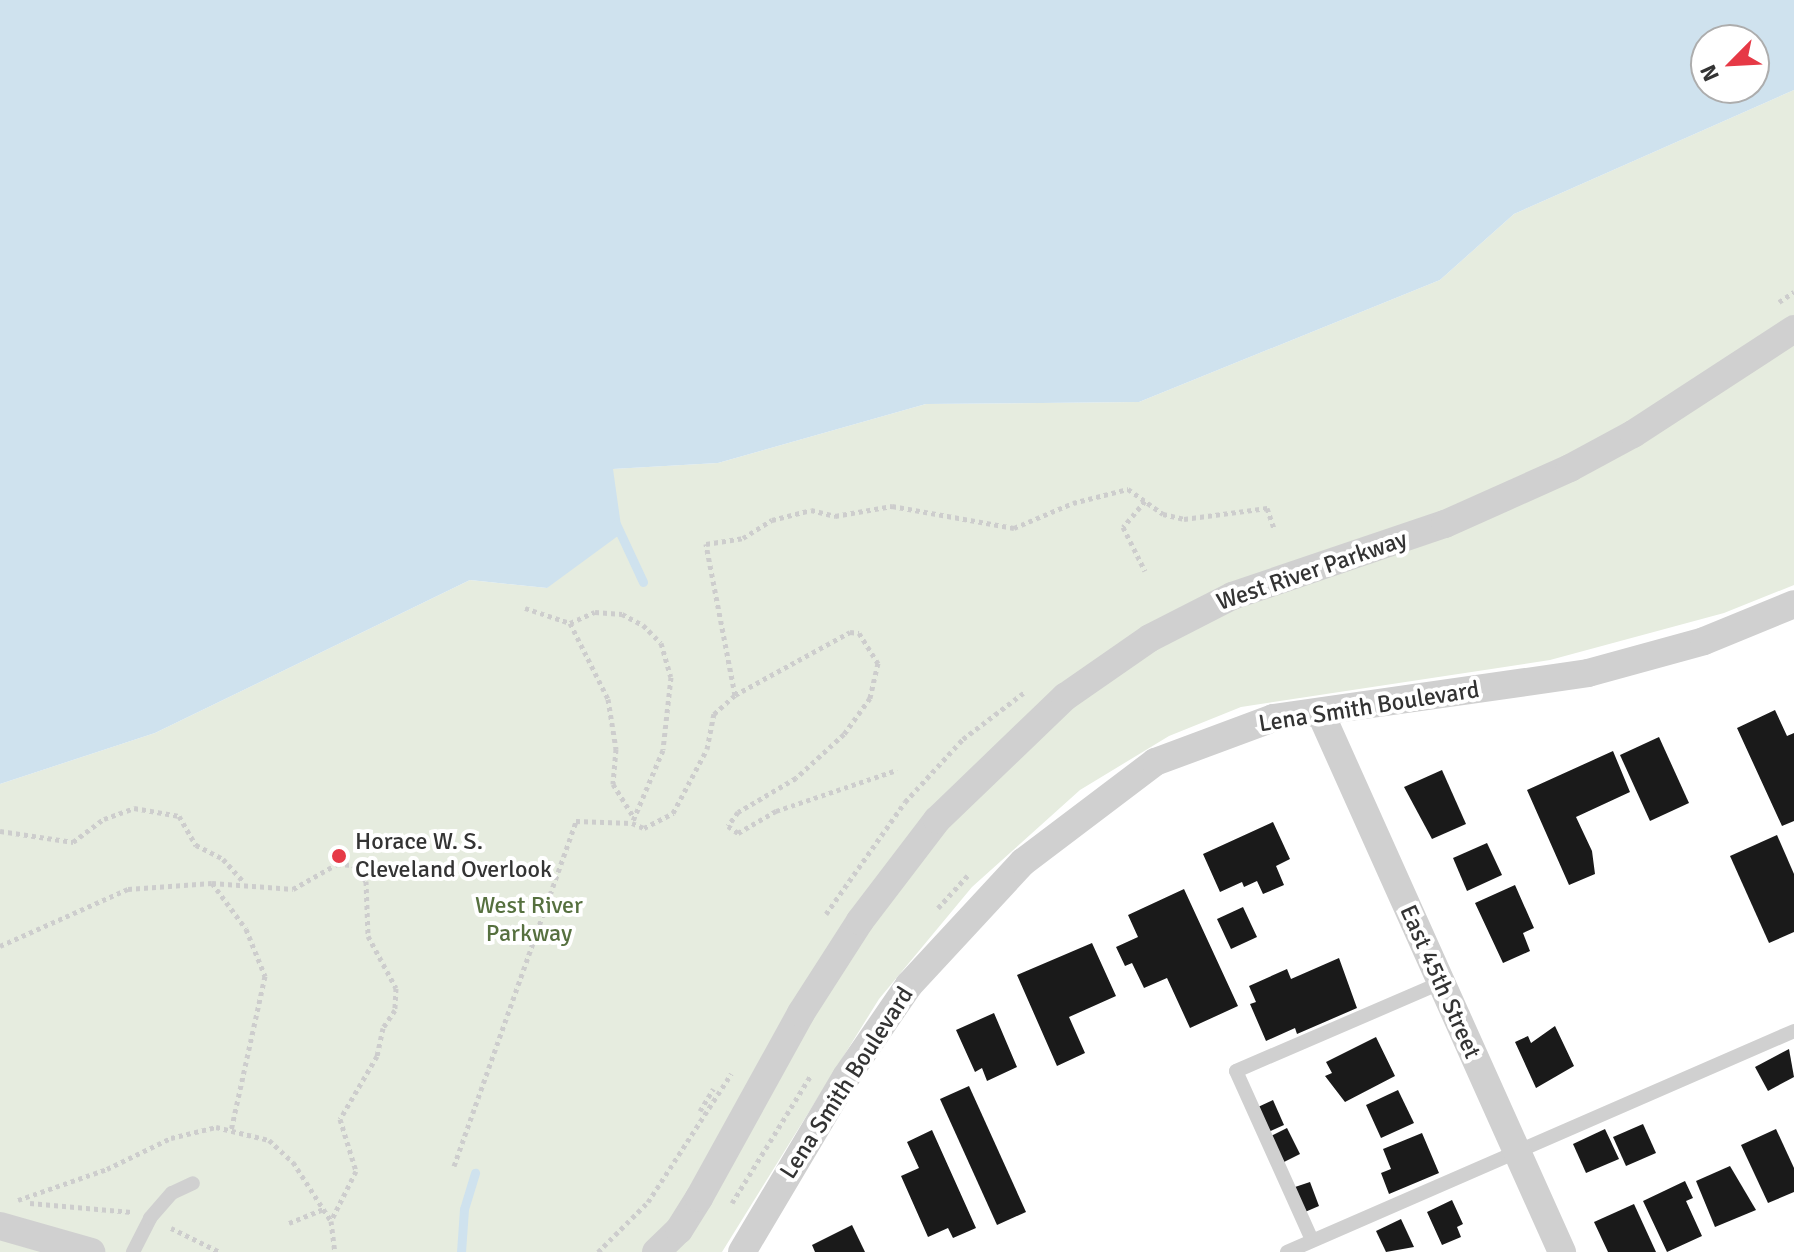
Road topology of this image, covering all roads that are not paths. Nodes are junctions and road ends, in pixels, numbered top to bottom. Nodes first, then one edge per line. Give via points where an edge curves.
1 (1794, 329) edge
2 (1794, 604) edge
3 (1320, 712) junction
4 (1440, 983) junction
5 (1794, 1031) edge
6 (1518, 1153) junction
7 (193, 1183) dead end
8 (0, 1226) edge
9 (1312, 1240) junction
10 (91, 1252) edge
11 (133, 1252) edge
12 (656, 1252) edge
13 (742, 1252) edge
14 (1287, 1252) edge
15 (1562, 1252) edge

1 - 12 street, West River Parkway via 1633,434 1570,468 1445,524 1232,596 1150,638 1065,697 937,820 860,921 801,1013 699,1198 679,1230
2 - 3 street, Lena Smith Boulevard via 1704,641 1588,673
3 - 4 street, East 45th Street
3 - 13 street, Lena Smith Boulevard via 1227,732 1155,762 1023,862 909,985 846,1077
4 - 6 street, East 45th Street
4 - 9 lane via 1236,1071
5 - 6 lane
6 - 9 lane
6 - 15 street, East 45th Street
7 - 11 lane via 172,1193 150,1218
8 - 10 street
9 - 14 lane

